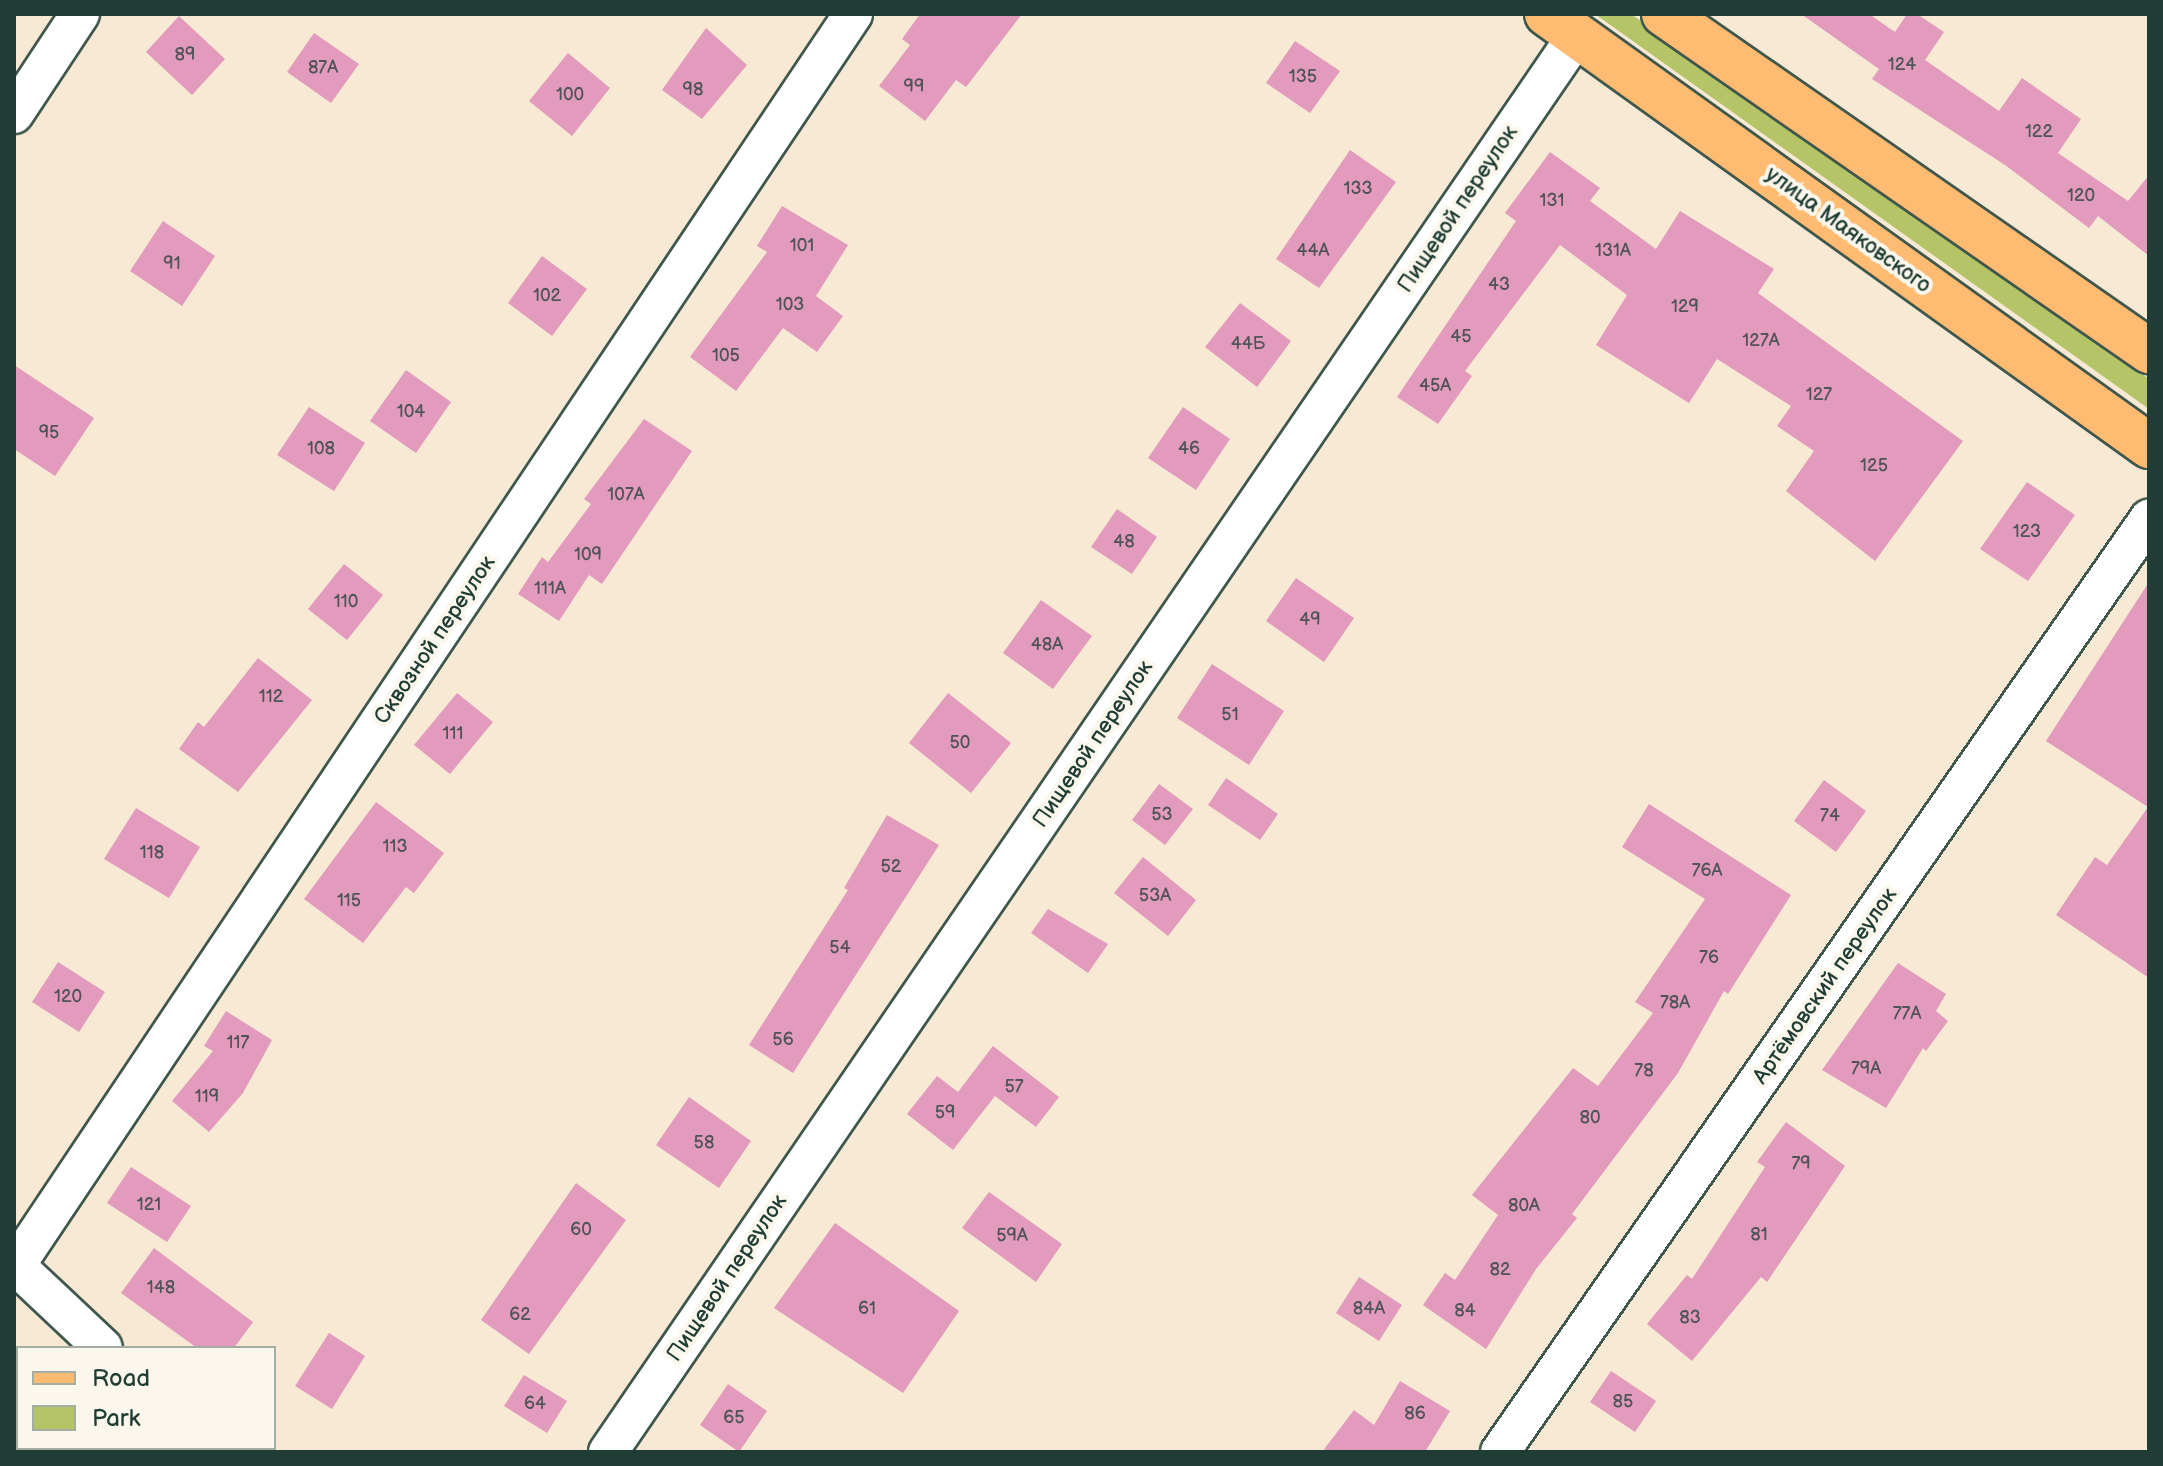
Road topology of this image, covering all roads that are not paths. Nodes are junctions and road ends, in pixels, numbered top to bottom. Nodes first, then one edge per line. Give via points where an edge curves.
1 (80, 14) edge
2 (853, 14) edge
3 (1664, 14) edge
4 (1562, 25) edge
5 (14, 114) edge
6 (2149, 351) edge
7 (2149, 446) edge
8 (2149, 519) edge
9 (15, 1265) edge
10 (101, 1346) edge
11 (608, 1452) edge
12 (1500, 1452) edge

1 - 5 street
2 - 9 street, Сквозной переулок
3 - 6 main road
4 - 7 main road, улица Маяковского
4 - 11 street, Пищевой переулок
8 - 12 street, Артёмовский переулок
9 - 10 street

